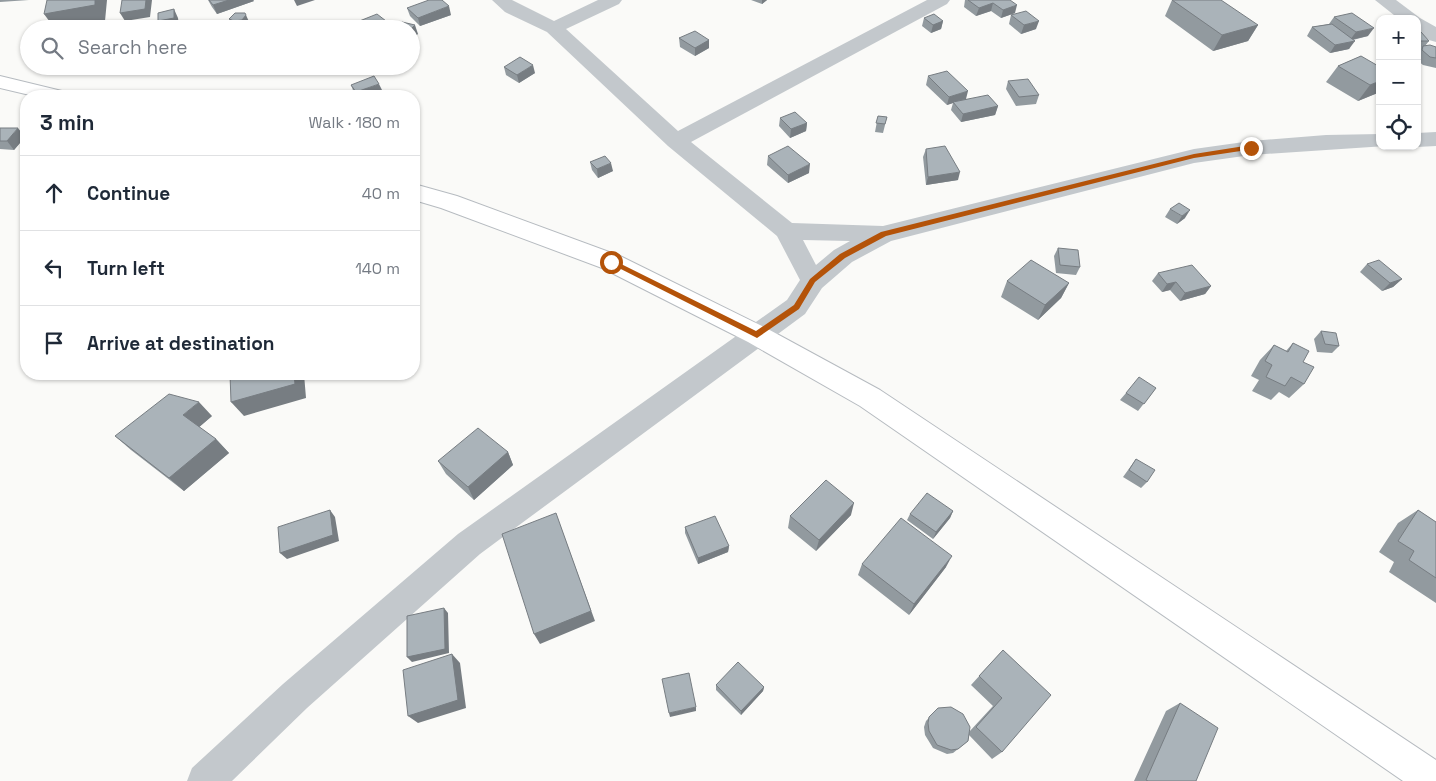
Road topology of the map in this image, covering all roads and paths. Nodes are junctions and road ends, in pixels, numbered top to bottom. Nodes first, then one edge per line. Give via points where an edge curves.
1 (501, 0) edge
2 (613, 0) edge
3 (942, 0) edge
4 (1384, 0) edge
5 (1405, 15) edge
6 (1421, 26) edge
7 (554, 28) junction
8 (1436, 36) edge
9 (0, 82) edge
10 (34, 90) edge
11 (1436, 139) edge
12 (1376, 140) edge
13 (1421, 140) edge
14 (676, 141) junction
15 (420, 194) edge
16 (786, 231) junction
17 (884, 234) junction
18 (812, 280) junction
19 (757, 335) junction
20 (205, 781) edge
21 (1435, 781) edge

1 - 7 street
2 - 7 street
3 - 14 street
4 - 5 street
6 - 8 street
7 - 14 street
9 - 10 street
11 - 13 street
12 - 17 street via 1251,148 1194,156
14 - 16 street
15 - 19 street via 611,262
16 - 17 street
16 - 18 street
17 - 18 street via 842,256
18 - 19 street via 796,307
19 - 20 street via 469,544 295,696
19 - 21 street via 870,398

